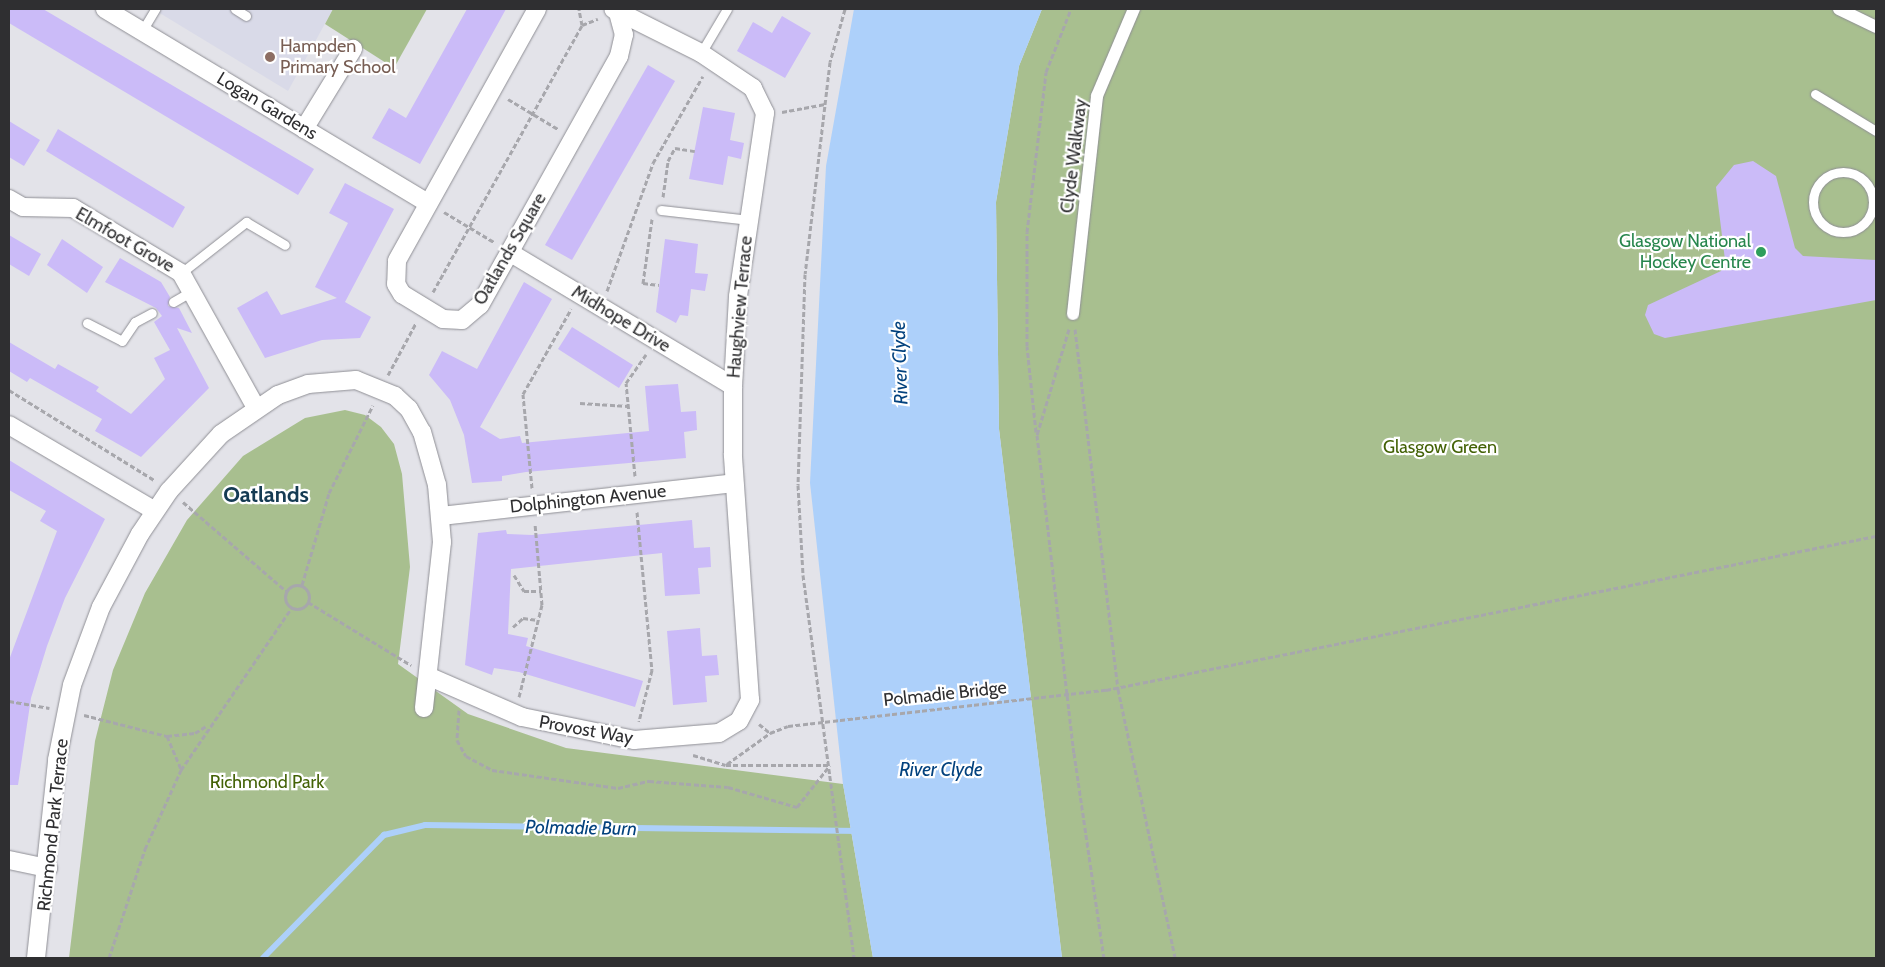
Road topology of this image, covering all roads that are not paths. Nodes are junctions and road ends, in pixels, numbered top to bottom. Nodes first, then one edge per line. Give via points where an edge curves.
1 (105, 9) edge
2 (155, 9) edge
3 (235, 9) edge
4 (537, 9) edge
5 (727, 9) edge
6 (1134, 9) edge
7 (1839, 9) edge
8 (616, 10) edge
9 (246, 16) dead end
10 (1876, 27) edge
11 (142, 31) junction
12 (353, 49) dead end
13 (706, 57) junction
14 (1815, 94) dead end
15 (304, 129) junction
16 (1876, 131) edge
17 (9, 199) edge
18 (428, 203) junction
19 (1874, 203) edge
20 (661, 210) dead end
21 (749, 220) junction
22 (285, 245) dead end
23 (510, 252) junction
24 (181, 273) junction
25 (192, 291) junction
26 (173, 302) dead end
27 (152, 313) dead end
28 (1073, 314) road end
29 (87, 323) dead end
30 (733, 386) junction
31 (255, 406) junction
32 (9, 425) edge
33 (734, 482) junction
34 (155, 510) junction
35 (441, 516) junction
36 (430, 677) junction
37 (751, 686) joint
38 (424, 708) dead end
39 (9, 860) edge
40 (48, 868) junction
41 (36, 958) edge

1 - 11 street, Logan Gardens
2 - 11 lane
3 - 9 lane
4 - 18 street, Oatlands Square
5 - 13 lane
6 - 28 street, Clyde Walkway via 1097,96
7 - 10 street
8 - 13 street, Haughview Terrace
8 - 23 street, Oatlands Square via 624,35 619,56
11 - 15 street, Logan Gardens
12 - 15 street
13 - 21 street, Haughview Terrace via 753,88 761,97 764,115
14 - 16 lane
15 - 18 street, Logan Gardens
17 - 24 street, Elmfoot Grove via 23,207 72,208
18 - 23 street, Oatlands Square via 395,272 402,294 424,308 453,321 472,314
19 - 19 lane via 1867,220 1842,232 1818,218 1813,200 1822,181 1839,173 1858,177
20 - 21 lane
21 - 30 street, Haughview Terrace
22 - 24 lane via 246,222
23 - 30 street, Midhope Drive
24 - 25 street, Elmfoot Grove
25 - 26 lane
25 - 31 street, Elmfoot Grove
27 - 29 lane via 135,322 122,341
30 - 33 street, Haughview Terrace
31 - 34 street, Richmond Park Terrace via 199,456
31 - 35 street, Richmond Park Terrace via 298,388 334,380 382,388 409,410 422,432
32 - 34 street
33 - 35 street, Dolphington Avenue
33 - 37 street, Haughview Terrace
34 - 40 street, Richmond Park Terrace via 101,607 66,711 57,760
35 - 36 street via 441,577
36 - 37 street, Provost Way via 514,714 583,733 634,740 678,738 731,728 746,714
36 - 38 street
39 - 40 street
40 - 41 street, Richmond Park Terrace

